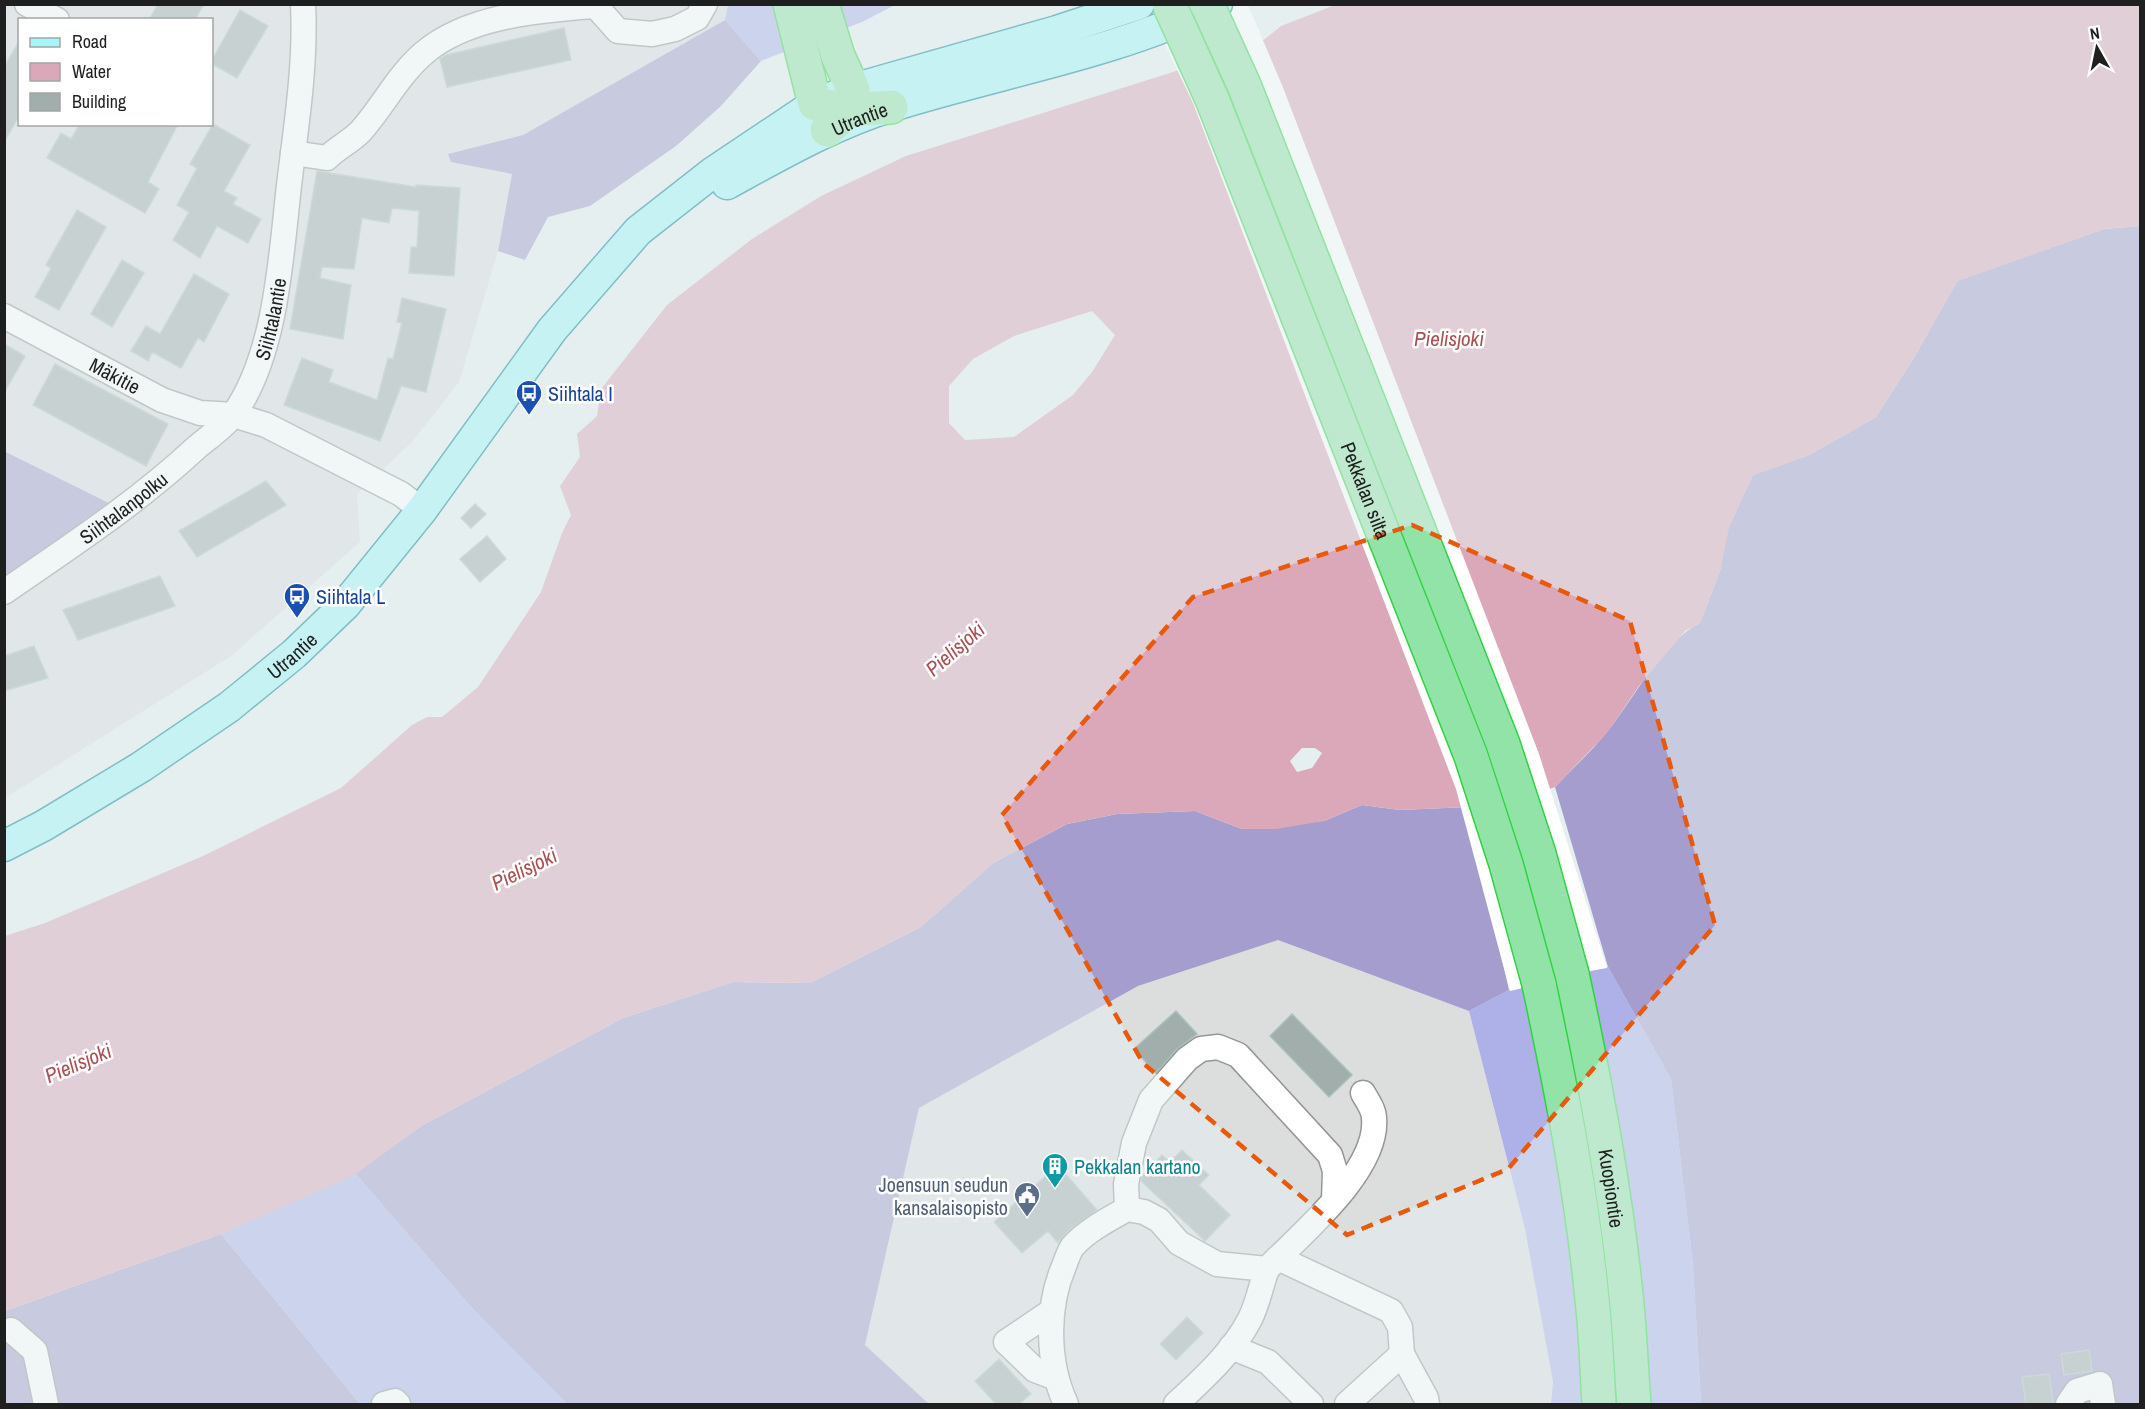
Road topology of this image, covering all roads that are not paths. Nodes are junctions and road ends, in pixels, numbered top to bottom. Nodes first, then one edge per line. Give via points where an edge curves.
1 (27, 4) edge
2 (303, 4) edge
3 (705, 4) edge
4 (790, 4) edge
5 (822, 4) edge
6 (1139, 4) edge
7 (1168, 4) edge
8 (1207, 4) edge
9 (1217, 4) edge
10 (594, 5) edge
11 (53, 18) edge
12 (891, 107) joint
13 (836, 109) junction
14 (293, 153) junction
15 (4, 316) edge
16 (234, 415) junction
17 (422, 510) junction
18 (4, 592) edge
19 (4, 846) edge
20 (1572, 974) joint
21 (1539, 984) joint
22 (1363, 1093) dead end
23 (1334, 1200) junction
24 (1127, 1209) junction
25 (1272, 1264) junction
26 (1052, 1311) junction
27 (11, 1330) dead end
28 (1231, 1347) junction
29 (1402, 1354) junction
30 (1056, 1378) junction
31 (46, 1404) edge
32 (384, 1404) edge
33 (398, 1404) edge
34 (1066, 1404) edge
35 (1176, 1404) edge
36 (1311, 1404) edge
37 (1347, 1404) edge
38 (1427, 1404) edge
39 (1599, 1404) edge
40 (1634, 1404) edge
41 (2068, 1404) edge
42 (2103, 1404) edge

1 - 11 street
2 - 14 street, Siihtalantie via 304,34
3 - 10 street via 697,18 652,34 618,31
4 - 13 highway
5 - 13 highway via 838,56
6 - 13 main road, Utrantie
7 - 21 highway, Pekkalan silta, bridge via 1212,99 1471,756
8 - 20 highway, Pekkalan silta, bridge via 1244,85 1503,744
9 - 12 main road, Utrantie via 1188,19 1066,59
10 - 14 street via 501,18 459,30 423,53 358,134 327,158
12 - 13 highway
13 - 17 main road, Utrantie via 712,173 638,231 552,330
14 - 16 street, Siihtalantie via 268,335 254,377
15 - 16 street, Mäkitie via 162,400 200,413
16 - 17 street via 266,425 401,494
16 - 18 street, Siihtalanpolku via 123,510
17 - 19 main road, Utrantie via 345,605 294,654 237,700 141,767
20 - 40 highway, Kuopiontie via 1613,1190
21 - 39 highway, Kuopiontie via 1579,1196 1592,1299
22 - 23 street via 1374,1116 1372,1144 1359,1170
23 - 24 street via 1335,1171 1330,1155 1238,1055 1218,1047 1201,1049 1187,1059 1151,1100 1134,1143 1126,1184
23 - 25 street
24 - 25 street via 1159,1220 1179,1243 1217,1264
24 - 26 street via 1101,1223 1073,1246 1060,1276
25 - 28 street via 1250,1318
25 - 29 street via 1391,1311 1400,1327
26 - 30 street
26 - 30 street via 1006,1342 1035,1370
27 - 31 street via 35,1351
28 - 35 street
28 - 36 street via 1268,1362
29 - 37 street
29 - 38 street
30 - 34 street
32 - 33 street
41 - 42 street via 2077,1391 2100,1384

